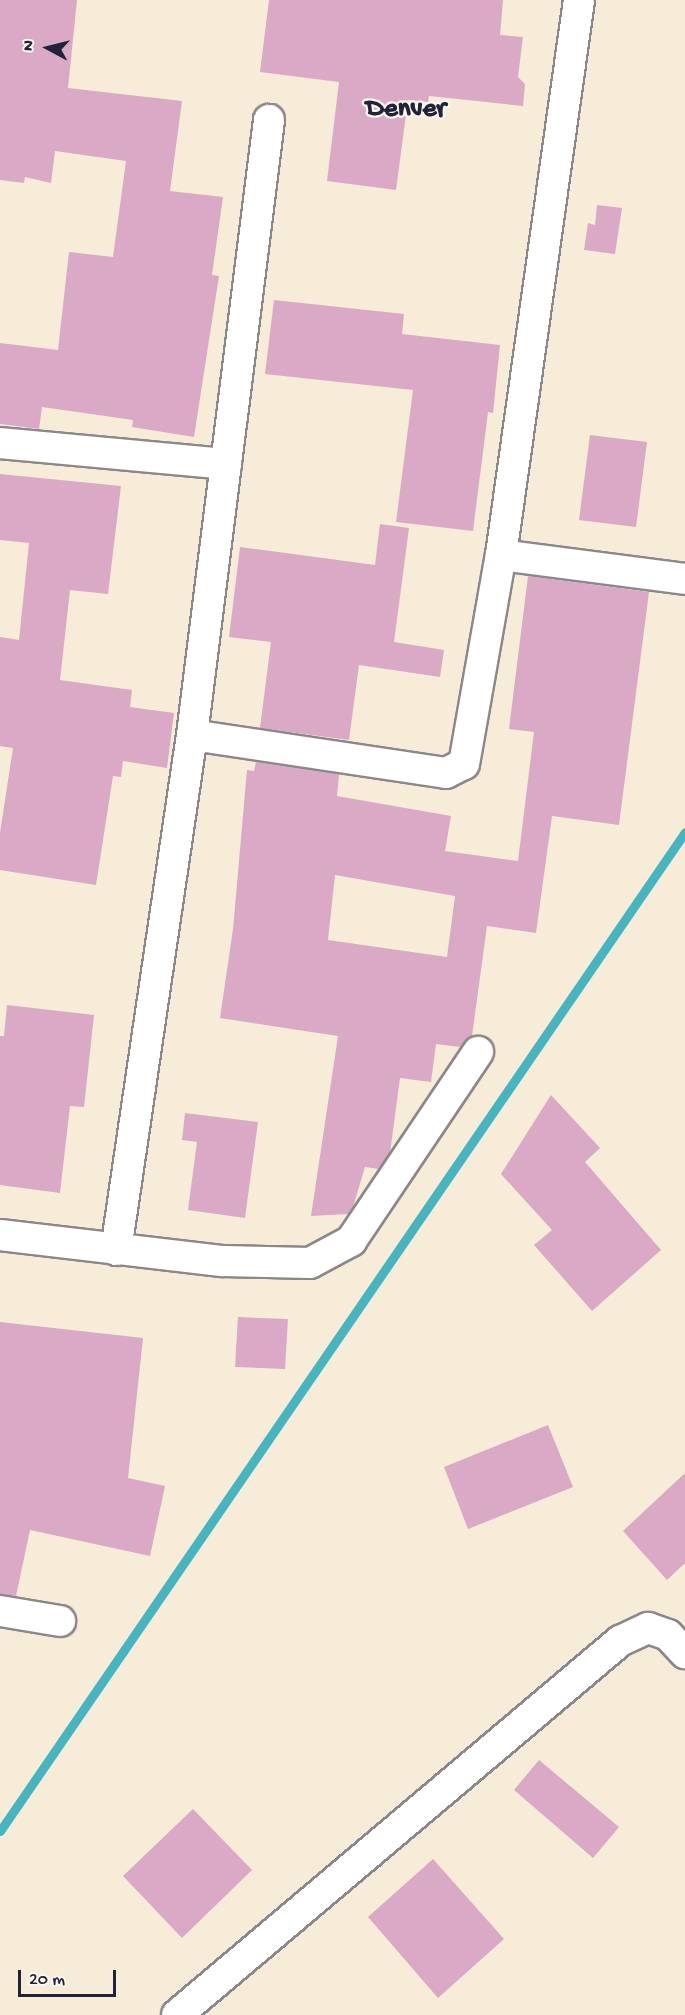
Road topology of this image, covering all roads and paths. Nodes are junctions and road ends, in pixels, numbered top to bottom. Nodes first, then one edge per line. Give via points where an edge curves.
1 (579, 0) edge
2 (270, 120) dead end
3 (0, 443) edge
4 (226, 464) junction
5 (501, 555) junction
6 (685, 579) edge
7 (192, 735) junction
8 (478, 1052) dead end
9 (0, 1235) edge
10 (116, 1250) junction
11 (0, 1611) edge
12 (60, 1620) dead end
13 (685, 1653) edge
14 (177, 2015) edge

1 - 5 street
2 - 4 street
3 - 4 street
4 - 7 street
5 - 6 street
5 - 7 street via 464,764 446,773
7 - 10 street
8 - 10 street via 351,1241 310,1263 223,1261
9 - 10 street
11 - 12 street
13 - 14 street via 668,1635 648,1628 620,1641

